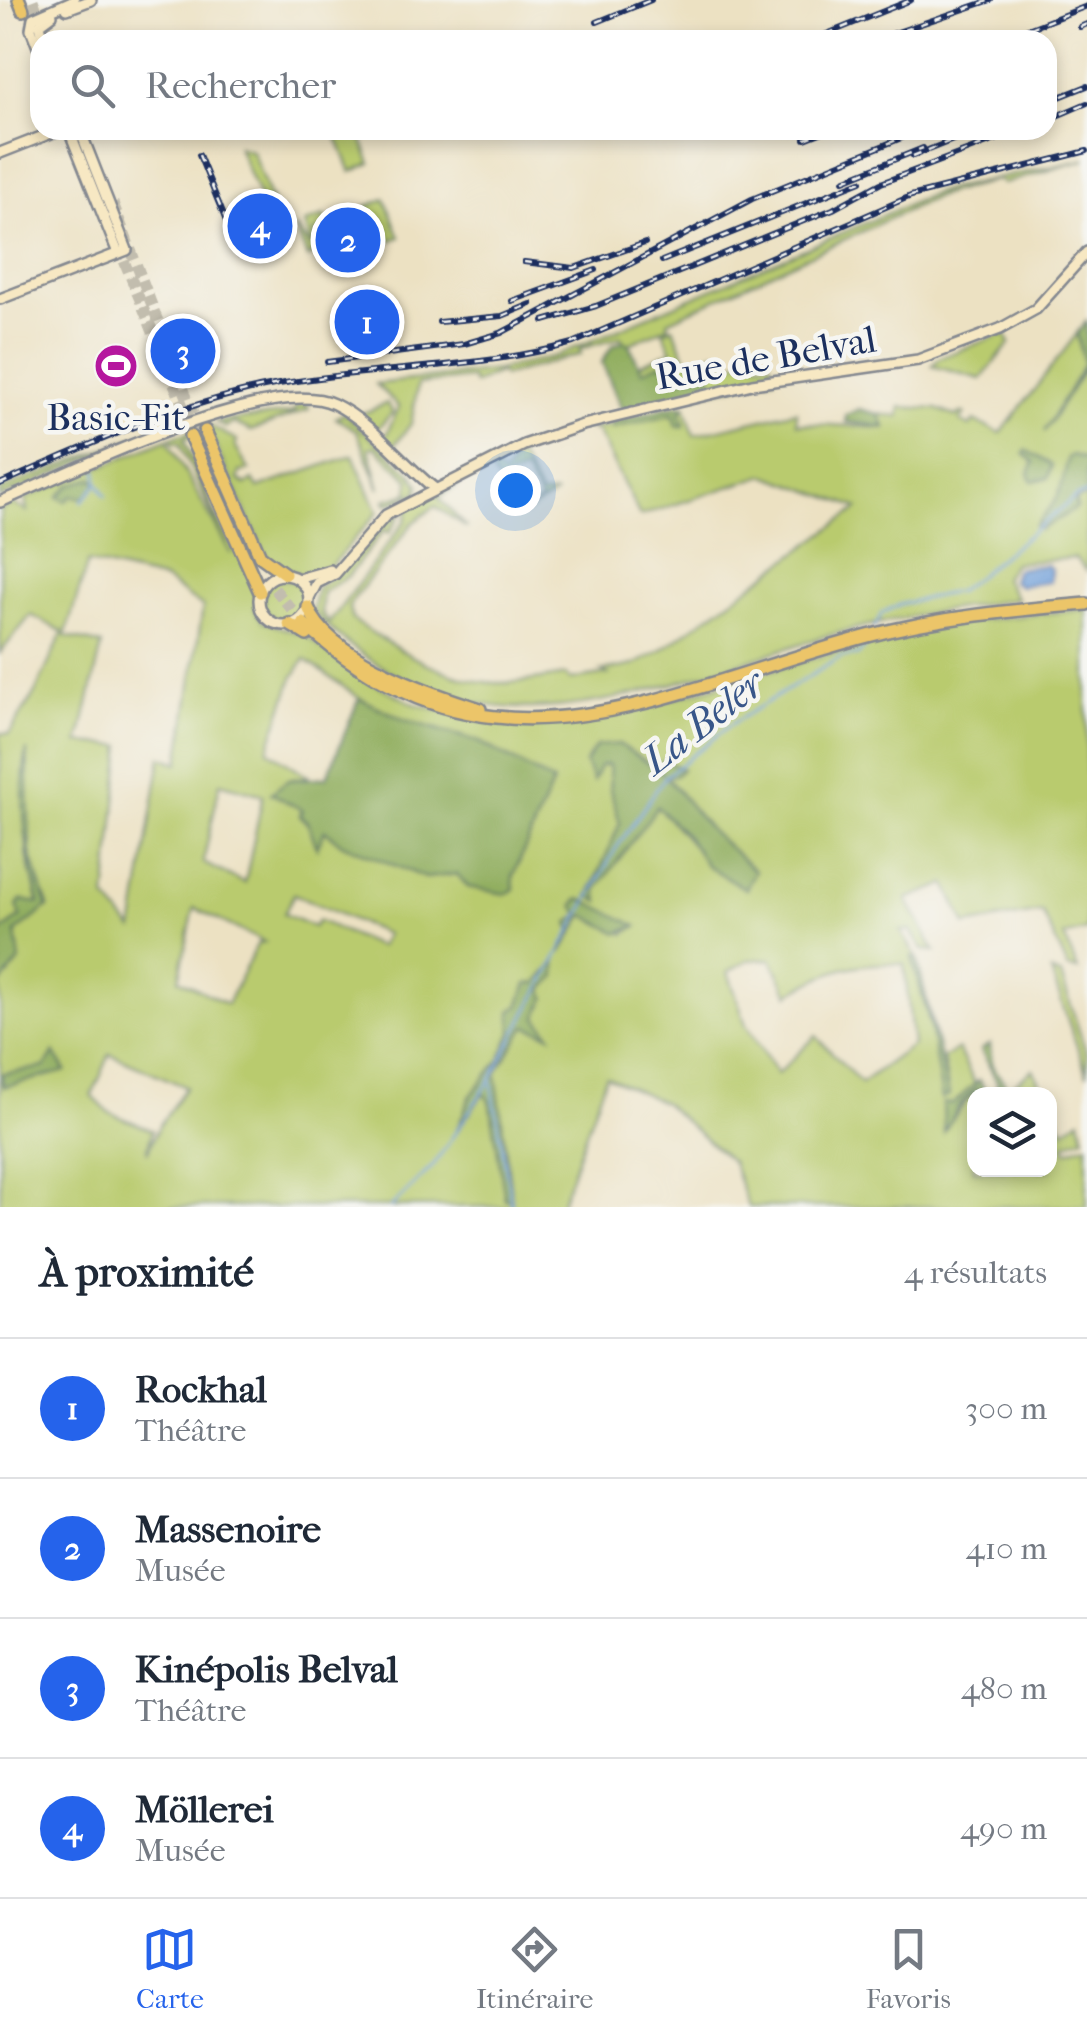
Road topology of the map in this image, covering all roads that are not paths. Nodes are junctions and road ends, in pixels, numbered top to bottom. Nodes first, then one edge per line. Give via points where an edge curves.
1 (74, 0) edge
2 (91, 0) edge
3 (32, 11) edge
4 (33, 140) edge
5 (74, 140) edge
6 (84, 140) edge
7 (0, 153) edge
8 (123, 252) junction
9 (1087, 252) edge
10 (0, 300) edge
11 (197, 434) junction
12 (427, 488) junction
13 (0, 502) edge
14 (345, 562) junction
15 (265, 575) tunnel mouth
16 (291, 576) junction
17 (260, 592) junction
18 (1087, 601) edge
19 (307, 612) junction
20 (289, 624) junction
21 (480, 712) junction

1 - 3 main road
2 - 3 main road
4 - 7 main road
5 - 8 main road
6 - 8 main road
8 - 10 main road
9 - 12 main road, Rue de Belval via 1036,309 930,356 766,382 595,422 534,440
11 - 15 highway via 235,527
11 - 16 highway via 260,556
11 - 17 highway
12 - 13 main road via 346,411 308,398 155,434
12 - 14 main road, Rue de Belval via 378,521
14 - 16 main road via 324,573
14 - 19 main road, Rue de Belval via 317,584
16 - 17 main road via 267,581
16 - 19 main road
17 - 20 main road via 265,616
18 - 21 highway via 969,610 871,632 612,712 539,721
19 - 20 main road
19 - 21 highway via 340,655 388,684
20 - 21 highway via 396,694 436,709

